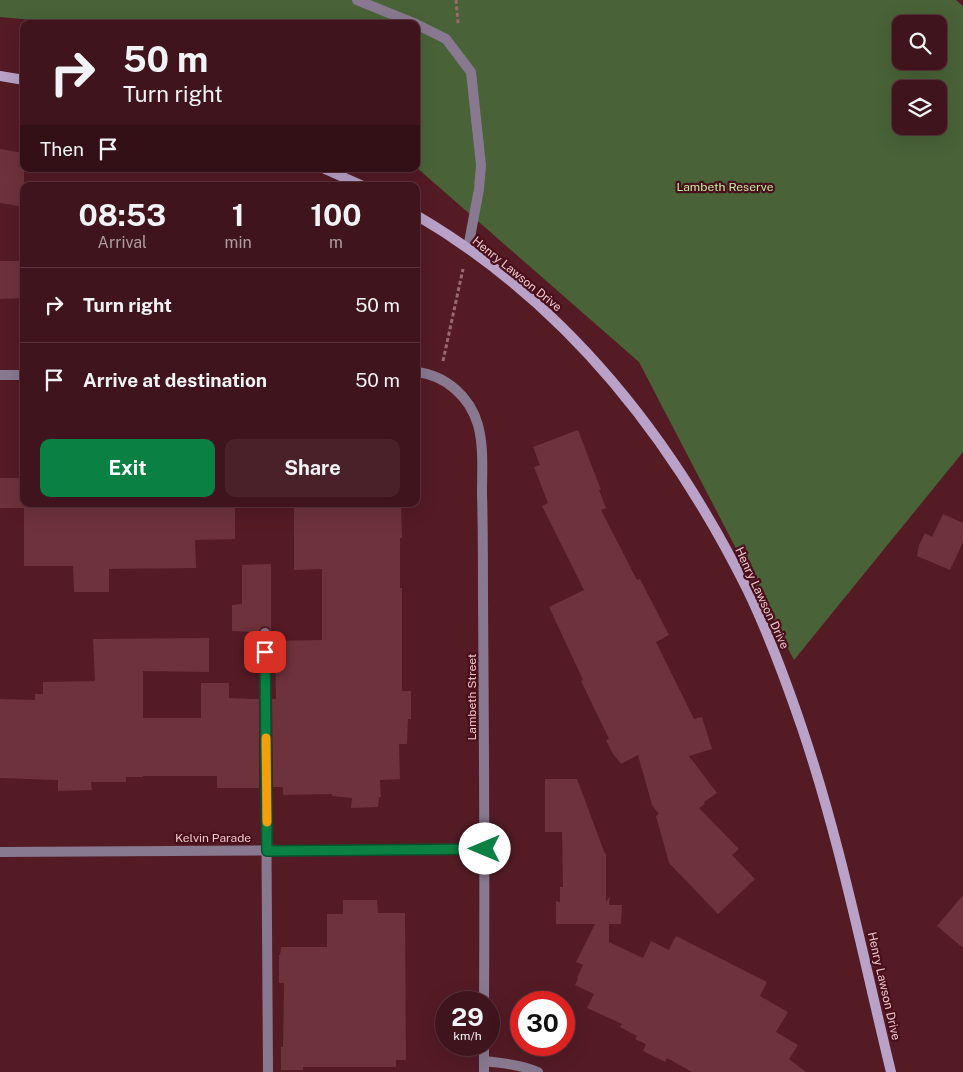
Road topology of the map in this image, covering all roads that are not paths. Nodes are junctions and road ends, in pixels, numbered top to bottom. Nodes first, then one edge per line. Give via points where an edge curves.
1 (357, 0) edge
2 (406, 20) edge
3 (420, 26) edge
4 (0, 76) edge
5 (20, 79) edge
6 (333, 172) edge
7 (354, 182) edge
8 (420, 217) edge
9 (468, 248) junction
10 (420, 372) edge
11 (0, 375) edge
12 (20, 375) edge
13 (265, 632) dead end
14 (485, 849) junction
15 (267, 851) junction
16 (0, 852) edge
17 (484, 991) edge
18 (484, 1056) edge
19 (484, 1061) junction
20 (268, 1072) edge
21 (484, 1072) edge
22 (538, 1072) edge
23 (891, 1072) edge

1 - 2 street
3 - 9 street via 446,39 470,72 481,165
4 - 5 main road
6 - 7 main road
8 - 9 main road, Henry Lawson Drive
9 - 23 main road, Henry Lawson Drive via 531,298 613,382 669,456 709,519 748,592 784,676 815,770 838,850
10 - 14 street, Lambeth Street via 439,378 462,396 478,424 481,442
11 - 12 street
13 - 15 street
14 - 15 street, Kelvin Parade
14 - 17 street, Lambeth Street
15 - 16 street, Kelvin Parade
15 - 20 street
18 - 19 street
19 - 21 street
19 - 22 street

